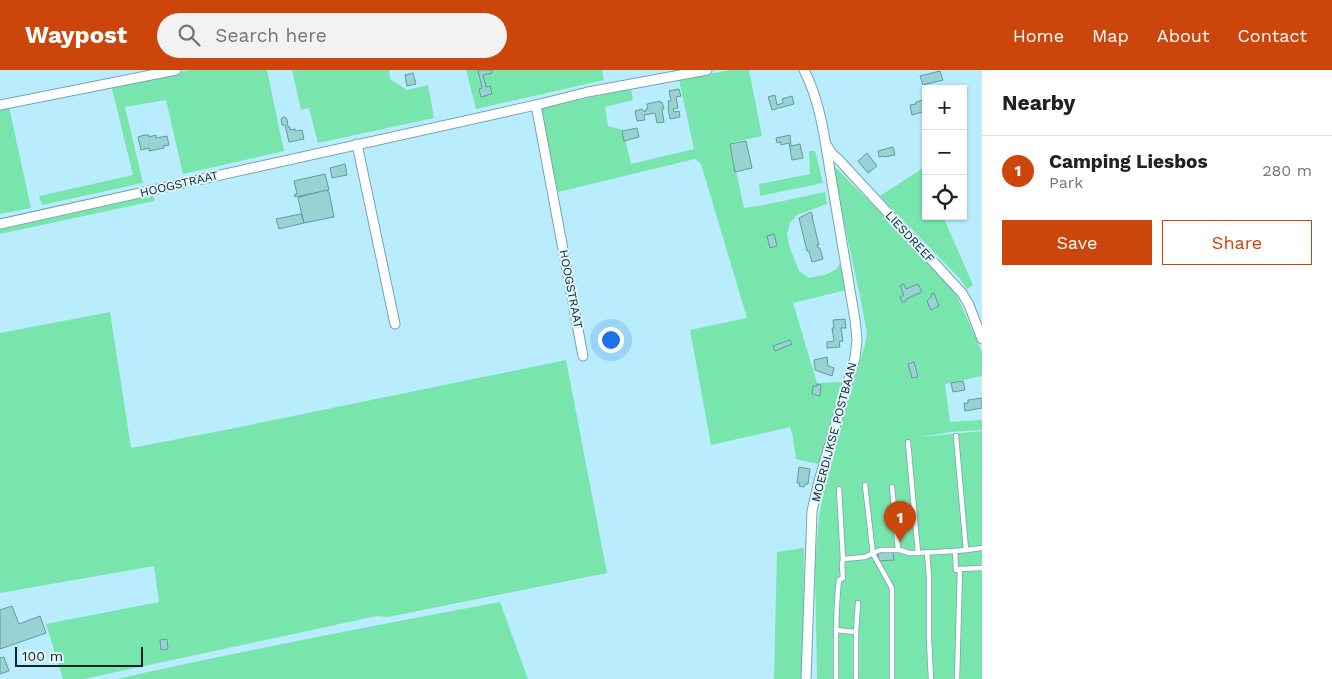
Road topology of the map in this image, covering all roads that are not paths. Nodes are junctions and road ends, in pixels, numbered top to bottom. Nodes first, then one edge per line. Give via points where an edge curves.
1 (176, 70) edge
2 (708, 70) edge
3 (804, 70) edge
4 (0, 105) edge
5 (536, 105) junction
6 (825, 142) junction
7 (357, 144) junction
8 (0, 224) edge
9 (395, 324) dead end
10 (982, 339) edge
11 (583, 356) dead end
12 (956, 436) dead end
13 (908, 442) dead end
14 (865, 485) dead end
15 (892, 486) dead end
16 (839, 489) dead end
17 (982, 548) edge
18 (898, 550) junction
19 (955, 550) junction
20 (966, 550) junction
21 (927, 552) junction
22 (918, 553) junction
23 (873, 554) junction
24 (843, 559) junction
25 (982, 568) edge
26 (960, 570) junction
27 (858, 603) dead end
28 (836, 630) junction
29 (856, 632) junction
30 (856, 678) dead end
31 (806, 679) edge
32 (836, 679) edge
33 (892, 679) edge
34 (931, 679) edge
35 (957, 679) edge

1 - 4 street
2 - 5 street, HOOGSTRAAT
3 - 6 street, MOERDIJKSE POSTBAAN via 816,99
5 - 7 street, HOOGSTRAAT
5 - 11 street, HOOGSTRAAT
6 - 10 street, LIESDREEF via 832,154 962,293
6 - 31 street, MOERDIJKSE POSTBAAN via 856,340 855,358 812,511
7 - 8 street, HOOGSTRAAT
7 - 9 street
12 - 20 lane
13 - 22 lane
14 - 23 lane
15 - 18 lane
16 - 24 lane
17 - 20 lane
18 - 22 lane
18 - 23 lane via 880,550
19 - 20 lane
19 - 21 lane
19 - 26 lane via 956,570
21 - 22 lane
21 - 34 lane
23 - 24 lane
23 - 33 lane via 892,588
24 - 28 lane via 843,578 839,580 837,594
25 - 26 lane
26 - 35 lane
27 - 29 lane
28 - 29 lane
28 - 32 lane
29 - 30 lane

